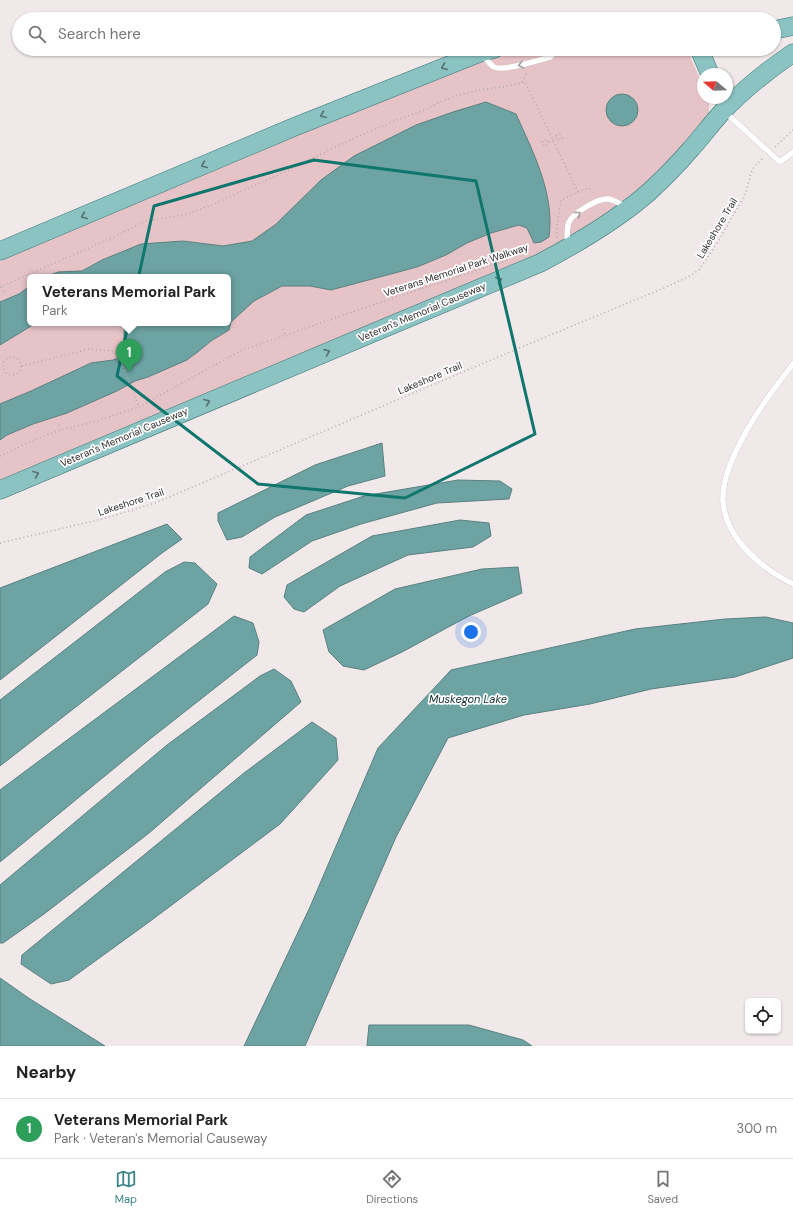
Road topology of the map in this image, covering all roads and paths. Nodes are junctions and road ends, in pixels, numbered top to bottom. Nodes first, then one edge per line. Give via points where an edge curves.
1 (793, 26) edge
2 (781, 29) edge
3 (793, 53) edge
4 (475, 56) edge
5 (490, 56) edge
6 (551, 56) edge
7 (702, 56) edge
8 (707, 68) edge
9 (733, 95) edge
10 (721, 104) edge
11 (793, 130) edge
12 (556, 138) dead end
13 (552, 140) junction
14 (548, 142) dead end
15 (793, 152) edge
16 (769, 153) junction
17 (578, 192) junction
18 (586, 208) junction
19 (629, 208) junction
20 (562, 244) junction
21 (0, 251) edge
22 (510, 260) dead end
23 (30, 274) edge
24 (27, 275) edge
25 (419, 284) dead end
26 (1, 287) edge
27 (420, 289) junction
28 (4, 292) dead end
29 (283, 329) dead end
30 (285, 335) junction
31 (793, 364) edge
32 (22, 366) junction
33 (0, 367) edge
34 (3, 367) junction
35 (139, 407) junction
36 (59, 425) dead end
37 (61, 430) junction
38 (0, 456) edge
39 (0, 490) edge
40 (0, 543) edge
41 (793, 584) edge

1 - 2 main road
3 - 9 main road, Veteran's Memorial Causeway
4 -> 21 main road via 294,127
6 -> 5 lane via 501,69 494,67
7 - 8 main road
10 - 16 lane
10 - 19 main road, Veteran's Memorial Causeway via 688,152
11 - 16 path, Lakeshore Trail
12 - 13 path
13 - 14 path
13 - 17 path
13 - 23 path via 525,82 478,90 442,101 399,119 214,204 184,215 145,221
15 - 16 lane via 780,162
16 - 40 path, Lakeshore Trail via 754,167 746,192 719,240 698,270 688,277 156,503 106,518
17 - 18 path via 589,188 592,192
17 - 20 path via 561,200 557,225
18 - 19 lane via 607,199
20 -> 18 lane via 570,221
19 - 20 main road, Veteran's Memorial Causeway via 600,229
39 -> 20 main road, Veteran's Memorial Causeway via 540,263
22 - 27 path, Veterans Memorial Park Walkway
24 - 26 path
25 - 27 path
26 - 28 path
27 - 30 path, Veterans Memorial Park Walkway
29 - 30 path
30 - 35 path, Veterans Memorial Park Walkway via 240,351
31 - 41 lane via 757,414 738,448 728,471 723,503 726,518 738,542 778,577
32 - 34 path via 19,359 12,357 6,359
32 - 34 path via 19,373 14,376 5,373
32 - 35 path via 89,349 113,351 120,359
33 - 34 path
35 - 37 path, Veterans Memorial Park Walkway
36 - 37 path
37 - 38 path, Veterans Memorial Park Walkway

